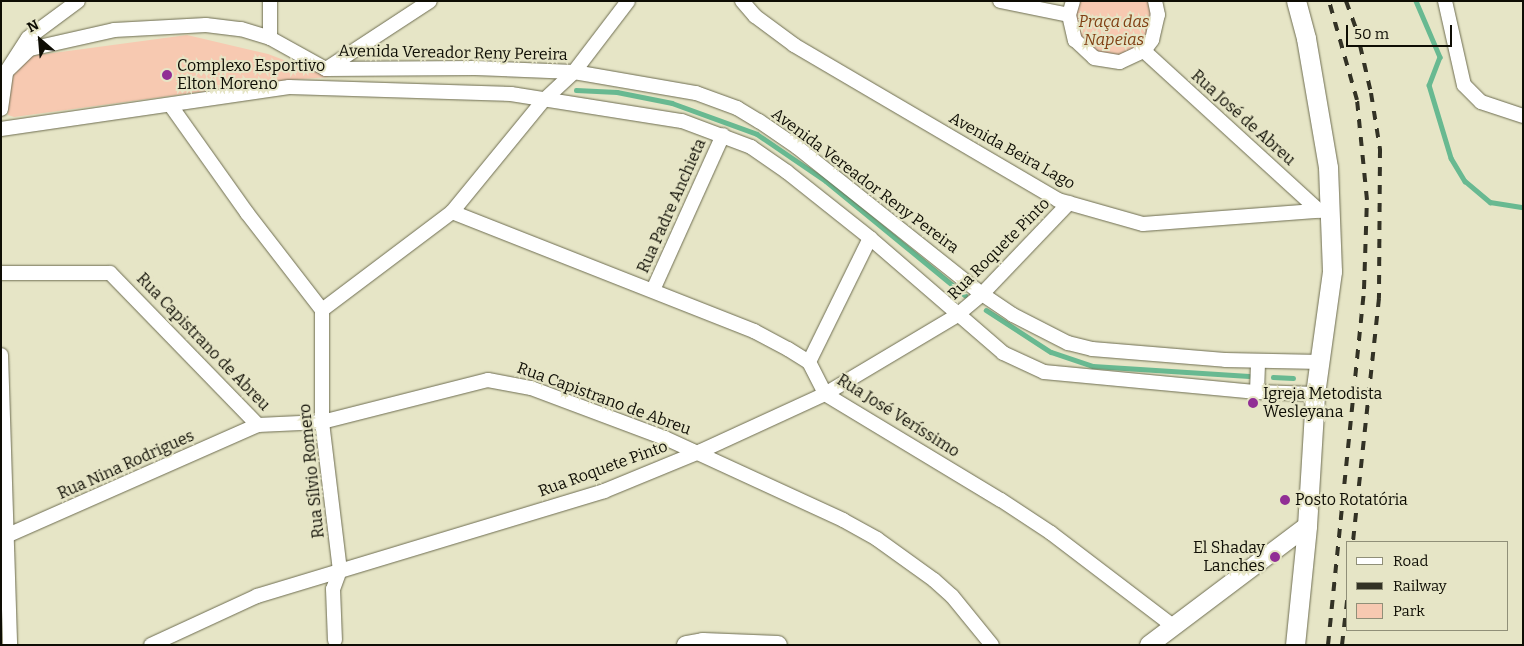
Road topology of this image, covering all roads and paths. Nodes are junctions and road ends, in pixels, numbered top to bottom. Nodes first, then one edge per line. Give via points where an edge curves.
1 (78, 1) edge
2 (270, 1) edge
3 (430, 1) edge
4 (628, 1) edge
5 (742, 1) edge
6 (1000, 1) edge
7 (1155, 1) edge
8 (1296, 1) edge
9 (1445, 1) edge
10 (1071, 8) edge
11 (270, 38) junction
12 (1144, 51) junction
13 (326, 69) junction
14 (6, 72) junction
15 (574, 72) junction
16 (543, 101) junction
17 (171, 106) junction
18 (1, 109) edge
19 (1523, 116) edge
20 (1, 129) edge
21 (722, 135) junction
22 (1069, 203) junction
23 (1325, 210) junction
24 (452, 212) junction
25 (870, 238) junction
26 (1, 273) edge
27 (653, 290) junction
28 (982, 294) junction
29 (322, 310) junction
30 (956, 316) junction
31 (1, 355) edge
32 (809, 362) junction
33 (1258, 362) junction
34 (1321, 362) junction
35 (1257, 392) junction
36 (825, 394) junction
37 (1315, 394) junction
38 (322, 422) junction
39 (258, 426) junction
40 (699, 452) junction
41 (1307, 526) junction
42 (6, 536) junction
43 (340, 570) junction
44 (1174, 626) junction
45 (335, 640) dead end
46 (10, 645) edge
47 (150, 645) edge
48 (686, 645) edge
49 (778, 645) edge
50 (992, 645) edge
51 (1149, 645) edge
52 (1294, 645) edge

1 - 14 street via 28,38
2 - 11 street
3 - 13 street
4 - 15 street
5 - 22 street, Avenida Beira Lago via 755,16 794,45 940,132
6 - 10 street
7 - 12 street via 1157,28
8 - 23 main road via 1306,38 1326,157
9 - 19 street via 1464,85 1481,102
10 - 12 street via 1075,40 1094,58 1120,62
11 - 13 street, Avenida Vereador Reny Pereira
11 - 14 street, Avenida Vereador Reny Pereira via 241,28 206,25 114,30 30,49
12 - 23 street, Rua José de Abreu
13 - 15 street, Avenida Vereador Reny Pereira via 475,68
14 - 18 street
15 - 16 street
15 - 28 street, Avenida Vereador Reny Pereira via 696,93 737,108 797,147
16 - 17 street via 511,94 461,91 289,86
16 - 21 street via 682,121
16 - 24 street
17 - 20 street
17 - 29 street via 247,213
21 - 25 street via 751,147 787,172
21 - 27 street, Rua Padre Anchieta
22 - 23 street, Avenida Beira Lago via 1143,224
22 - 28 street, Rua Roquete Pinto
23 - 34 main road via 1332,271
24 - 27 street
24 - 29 street
25 - 30 street
25 - 32 street
26 - 39 street, Rua Capistrano de Abreu via 110,273
27 - 32 street via 754,331
28 - 30 street, Rua Roquete Pinto
28 - 33 street, Avenida Vereador Reny Pereira via 1013,315 1054,336 1092,350
29 - 38 street, Rua Sílvio Romero
30 - 35 street via 1003,353 1044,372
30 - 36 street, Rua Roquete Pinto
31 - 42 street
32 - 36 street, Rua José Veríssimo
33 - 34 street, Avenida Vereador Reny Pereira
33 - 35 street
34 - 37 main road
35 - 37 street
36 - 40 street, Rua Roquete Pinto
36 - 44 street, Rua José Veríssimo via 1051,533
37 - 41 main road
38 - 39 street, Rua Capistrano de Abreu
38 - 40 street, Rua Capistrano de Abreu via 488,380 531,388
38 - 43 street, Rua Sílvio Romero
39 - 42 street, Rua Nina Rodrigues
40 - 43 street, Rua Roquete Pinto via 556,507
40 - 50 street, Rua Capistrano de Abreu via 877,539 952,596
41 - 44 street
41 - 52 main road
42 - 46 street
43 - 45 street, Rua Sílvio Romero via 333,589
43 - 47 street, Rua Roquete Pinto via 257,596
44 - 51 street
48 - 49 street via 703,642

